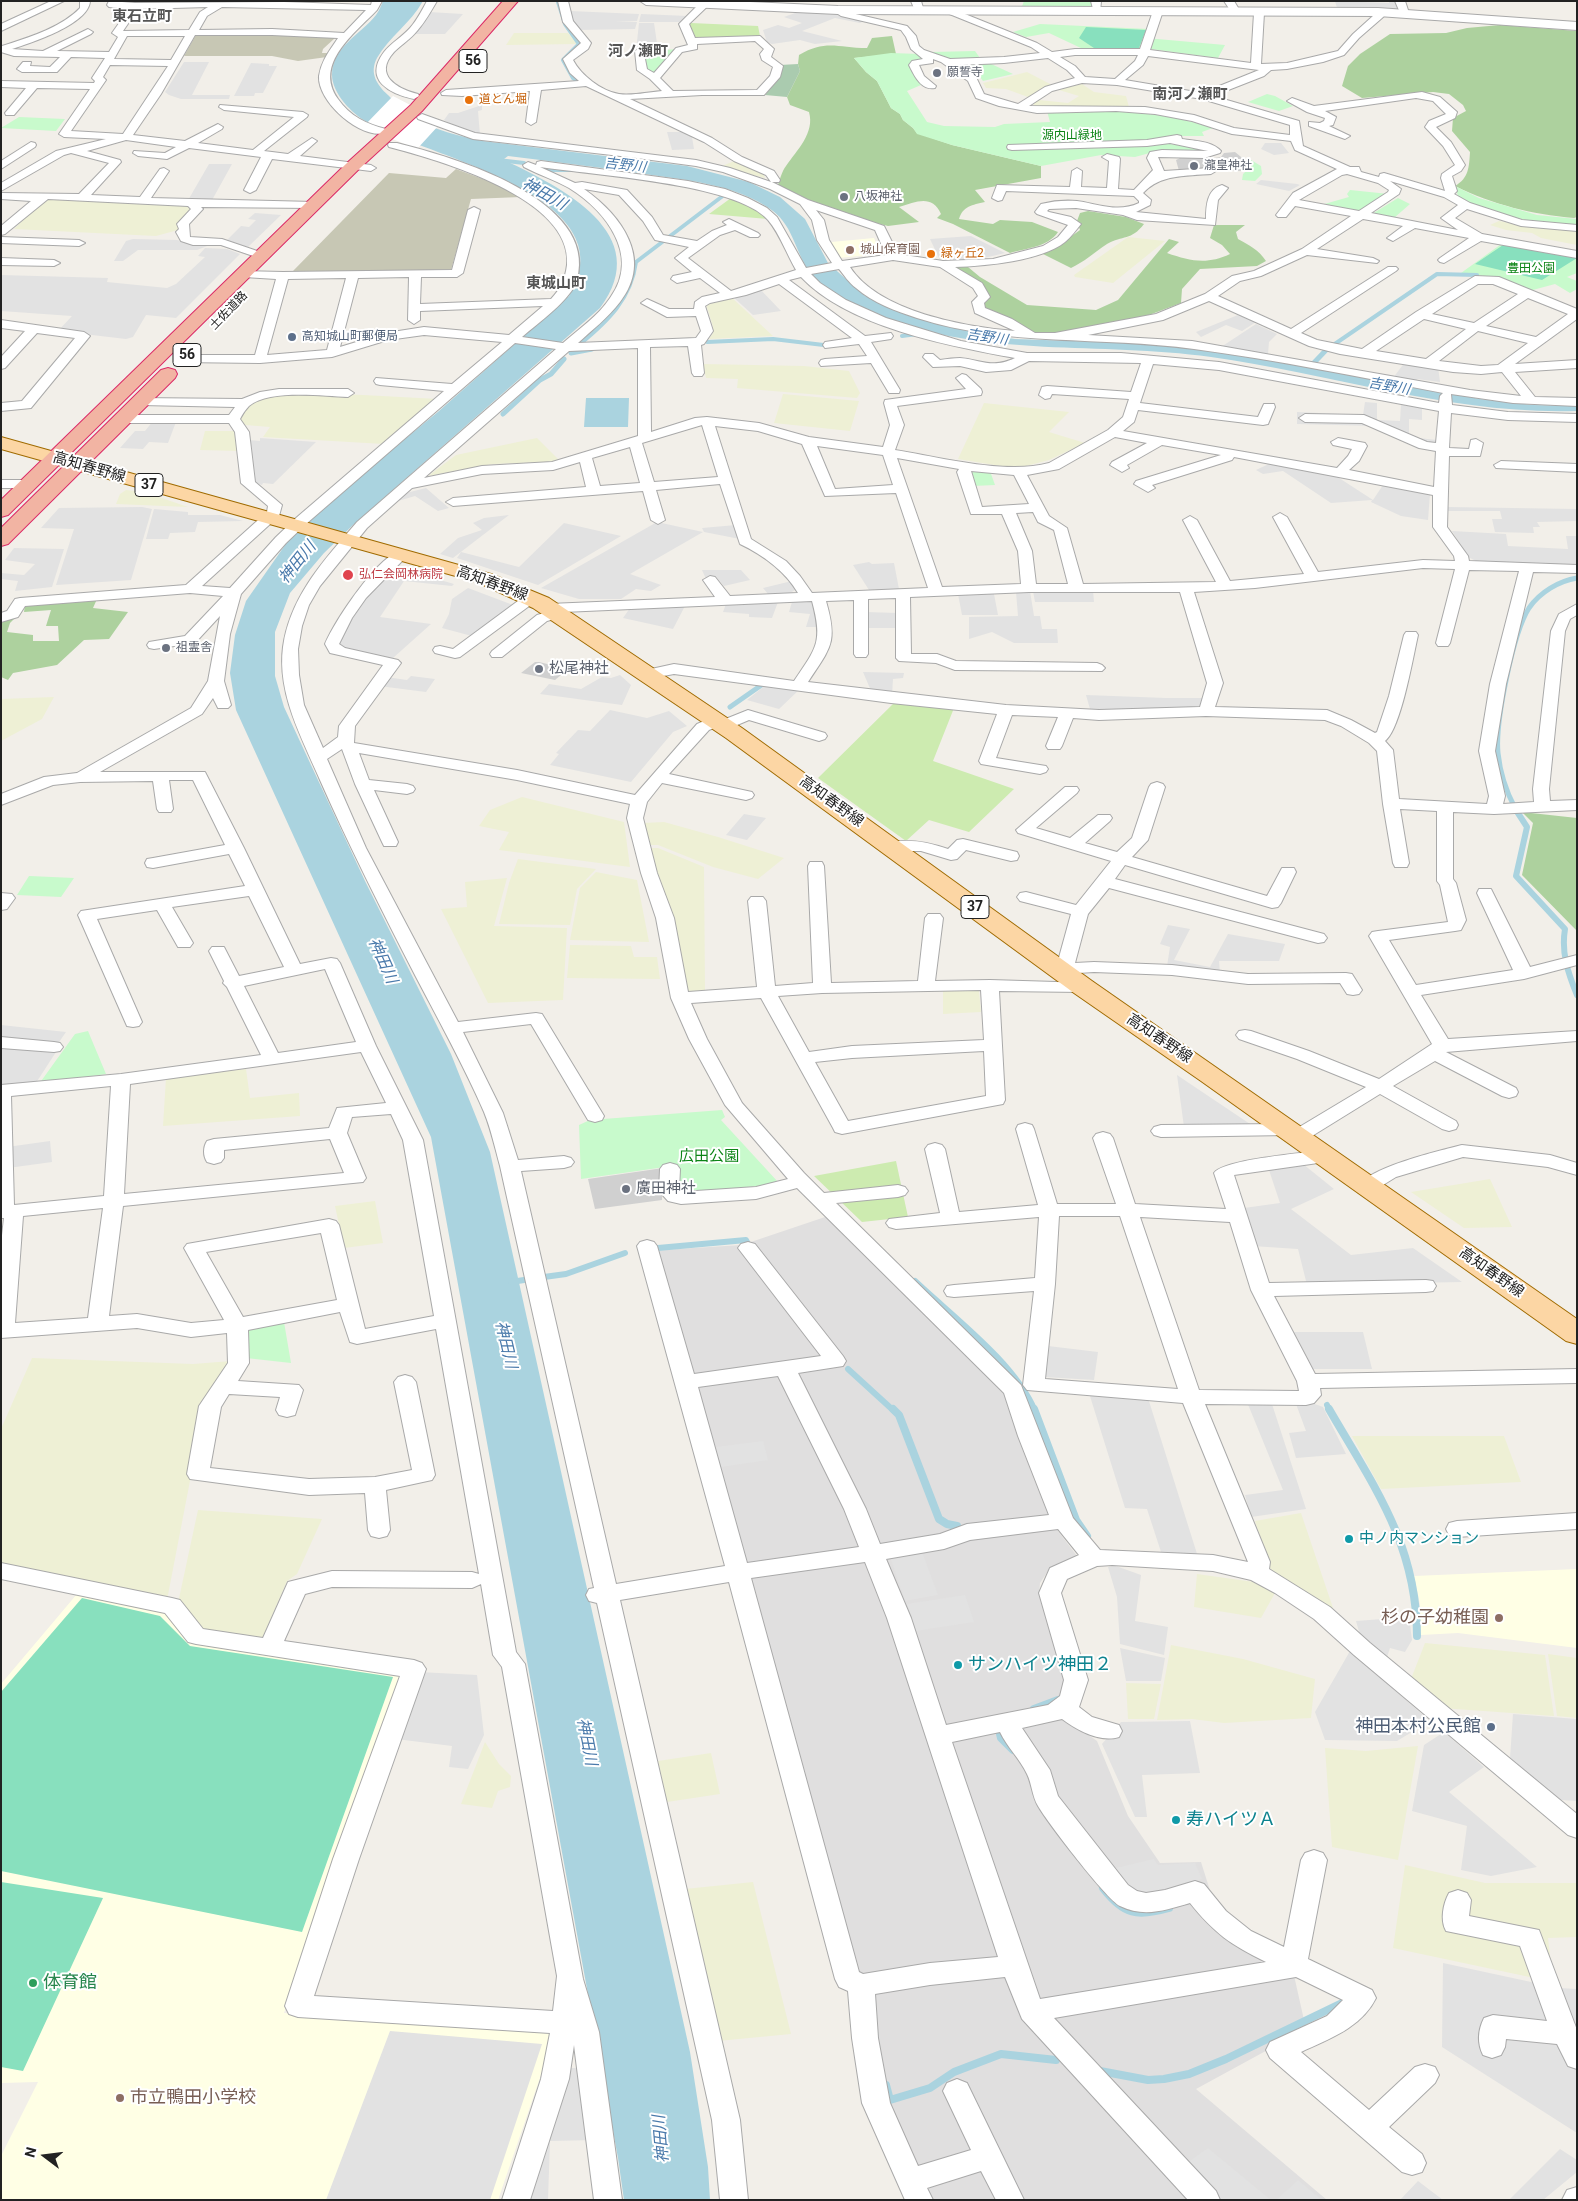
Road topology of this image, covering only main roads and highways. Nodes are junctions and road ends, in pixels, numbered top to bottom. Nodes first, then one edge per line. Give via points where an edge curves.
1 (511, 1) edge
2 (522, 1) edge
3 (461, 38) dead end
4 (416, 108) junction
5 (362, 167) junction
6 (216, 325) dead end
7 (202, 339) dead end
8 (1, 443) edge
9 (54, 458) junction
10 (77, 465) junction
11 (1, 511) edge
12 (1, 540) edge
13 (1577, 1334) edge

1 - 4 highway, 56
2 - 4 highway, 56 via 446,92
3 - 4 highway, 56
4 - 5 highway, 56 via 385,137
5 - 6 highway, 土佐道路 / 56
5 - 9 highway, 土佐道路 / 56 via 314,205
7 - 10 highway, 土佐道路 / 56
8 - 9 main road, 高知春野線 / 37
9 - 10 main road, 高知春野線 / 37
9 - 11 highway, 土佐道路 / 56
10 - 12 highway, 土佐道路 / 56
10 - 13 main road, 高知春野線 / 37 via 484,578 546,607 720,723 1073,979

